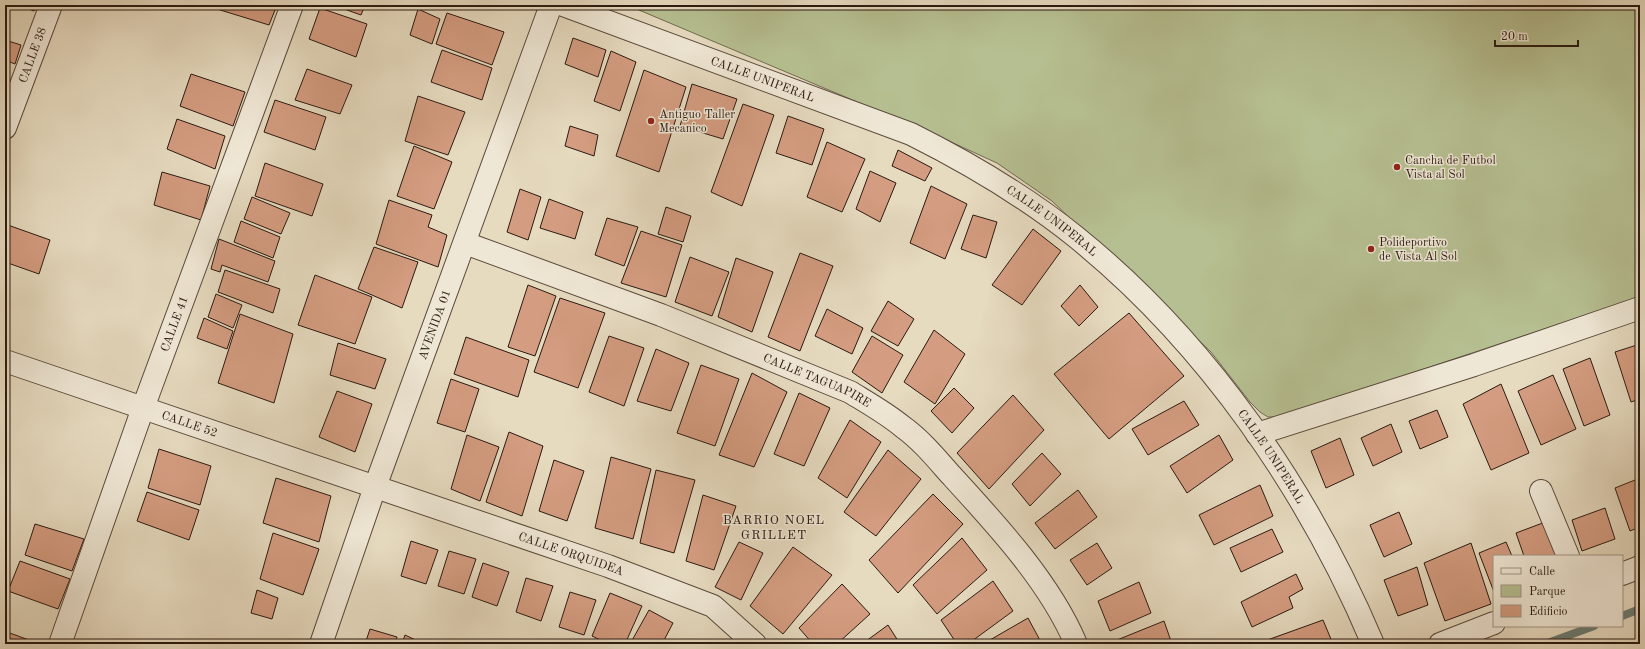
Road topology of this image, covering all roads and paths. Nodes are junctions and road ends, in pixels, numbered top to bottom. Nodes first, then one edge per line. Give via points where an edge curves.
1 (52, 5) edge
2 (292, 5) edge
3 (551, 5) edge
4 (563, 5) edge
5 (5, 128) edge
6 (465, 243) junction
7 (1640, 308) edge
8 (5, 360) edge
9 (143, 408) junction
10 (1256, 434) junction
11 (375, 487) junction
12 (1541, 491) dead end
13 (1568, 555) edge
14 (1640, 567) edge
15 (1623, 574) edge
16 (1493, 623) edge
17 (60, 644) edge
18 (321, 644) edge
19 (755, 644) edge
20 (1076, 644) edge
21 (1373, 644) edge
22 (1440, 644) edge

1 - 5 street, CALLE 38
2 - 9 street, CALLE 41
3 - 6 street, AVENIDA 01
4 - 10 street, CALLE UNIPERAL via 911,134 996,180 1076,237 1113,269 1182,341 1227,393
6 - 11 street, AVENIDA 01
6 - 20 street, CALLE TAGUAPIRE via 661,315 850,392 878,408 928,449 997,525 1048,594
7 - 10 street via 1474,365
8 - 9 street, CALLE 52
9 - 11 street, CALLE 52
9 - 17 street, CALLE 41
10 - 21 street, CALLE UNIPERAL via 1304,506 1330,551
11 - 18 street, AVENIDA 01
11 - 19 street, CALLE ORQUIDEA via 608,566 713,606
12 - 13 street
14 - 15 street
16 - 22 street

